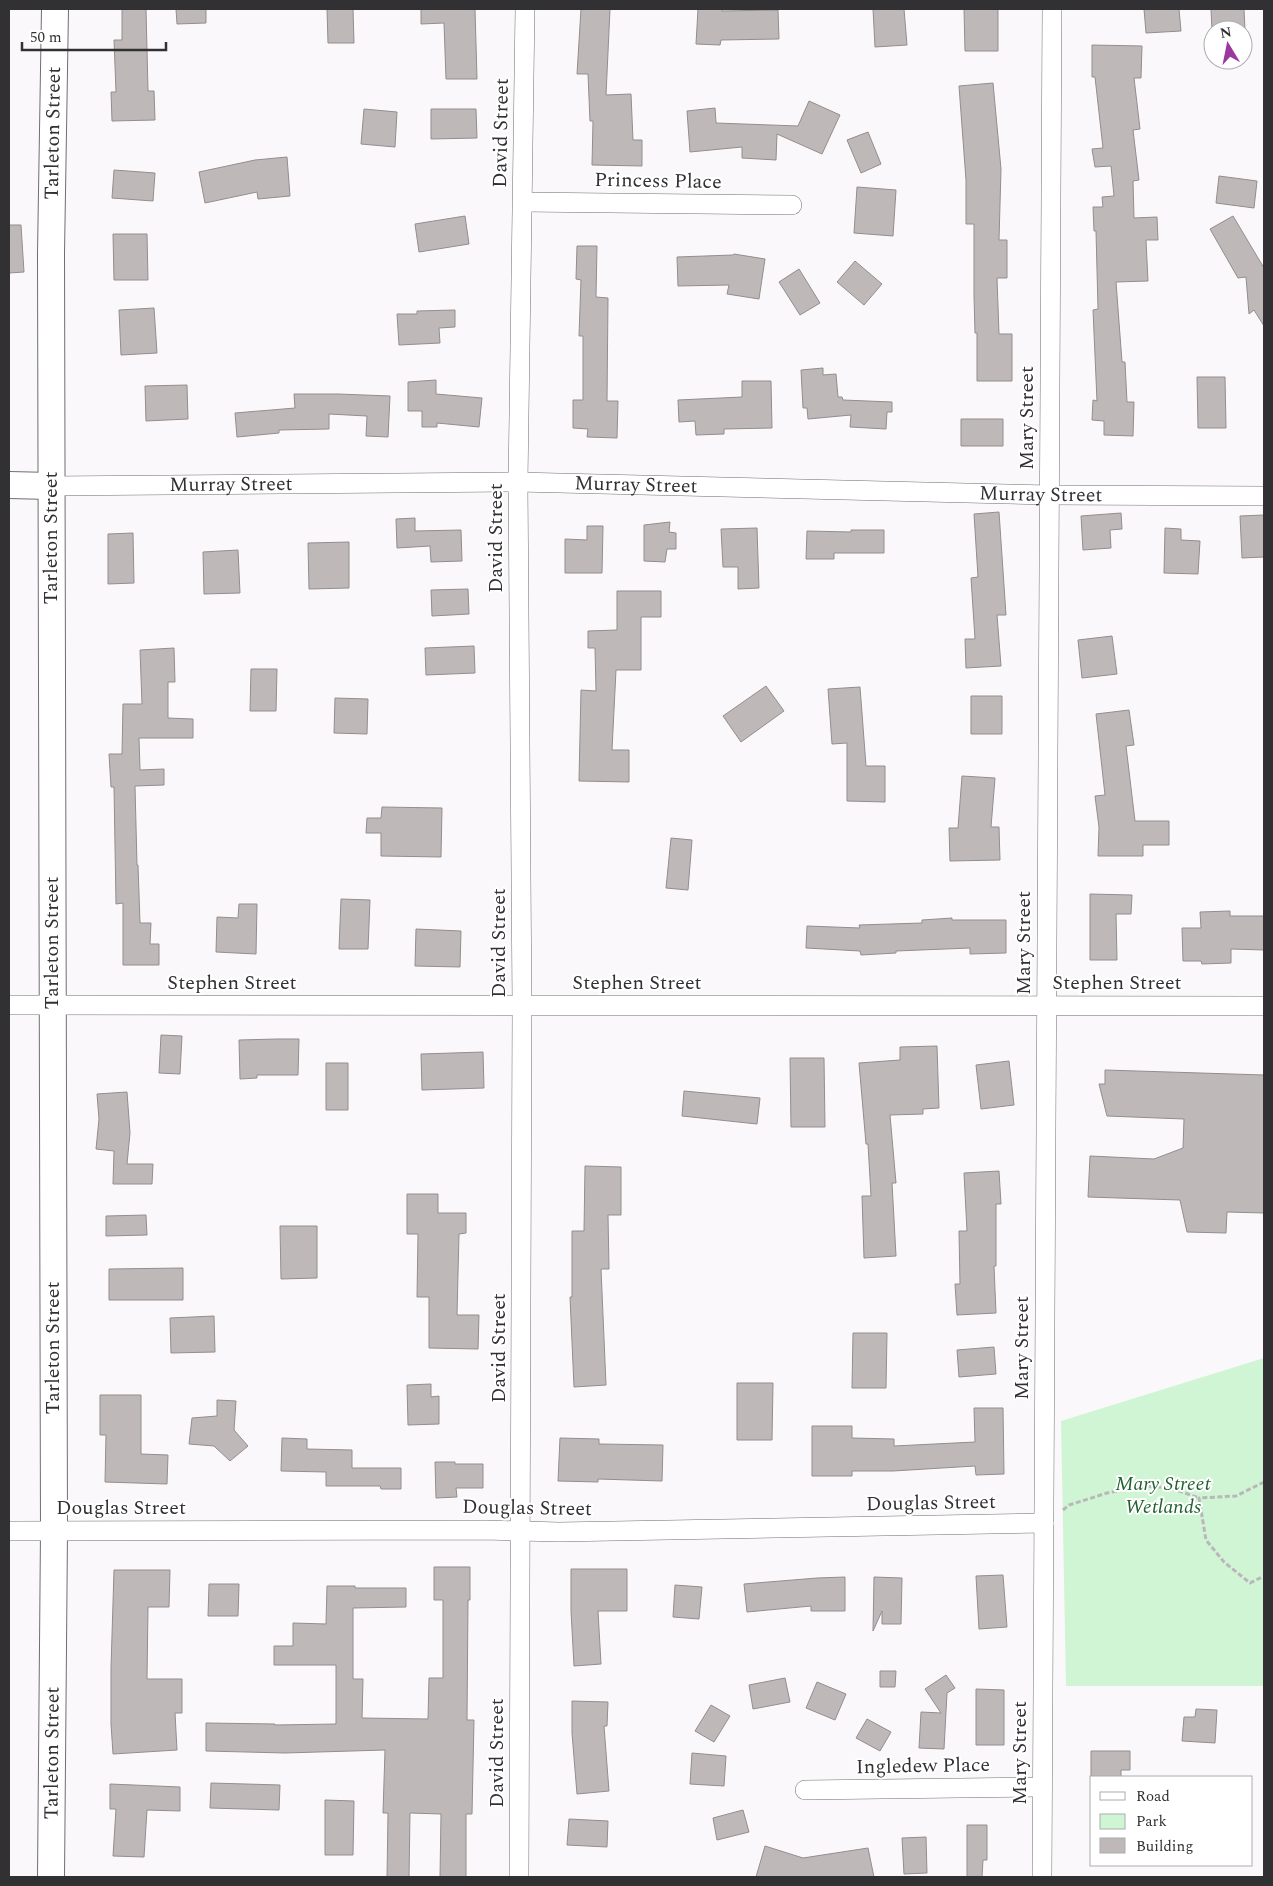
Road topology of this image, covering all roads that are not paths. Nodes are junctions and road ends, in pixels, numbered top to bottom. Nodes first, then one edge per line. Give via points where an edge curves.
1 (55, 9) edge
2 (525, 9) edge
3 (1052, 9) edge
4 (523, 202) junction
5 (792, 205) dead end
6 (518, 482) junction
7 (9, 485) edge
8 (51, 486) junction
9 (1049, 495) junction
10 (1264, 496) edge
11 (9, 1005) edge
12 (52, 1005) junction
13 (522, 1005) junction
14 (1047, 1006) junction
15 (1264, 1006) edge
16 (1044, 1524) junction
17 (9, 1531) edge
18 (54, 1531) junction
19 (521, 1531) junction
20 (1042, 1787) junction
21 (805, 1790) dead end
22 (51, 1877) edge
23 (519, 1877) edge
24 (1042, 1877) edge

1 - 8 main road, Tarleton Street
2 - 4 street, David Street
3 - 9 street, Mary Street
4 - 5 street, Princess Place
4 - 6 street, David Street
6 - 8 street, Murray Street
6 - 9 street, Murray Street
6 - 13 street, David Street
7 - 8 main road, Murray Street
8 - 12 main road, Tarleton Street
9 - 10 street, Murray Street
9 - 14 street, Mary Street
11 - 12 street, Stephen Street
12 - 13 street, Stephen Street
12 - 18 main road, Tarleton Street
13 - 14 street, Stephen Street
13 - 19 street, David Street
14 - 15 street, Stephen Street
14 - 16 street, Mary Street
16 - 19 street, Douglas Street
16 - 20 street, Mary Street
17 - 18 street, Douglas Street
18 - 19 street, Douglas Street
18 - 22 main road, Tarleton Street
19 - 23 street, David Street
20 - 21 street, Ingledew Place
20 - 24 street, Mary Street

